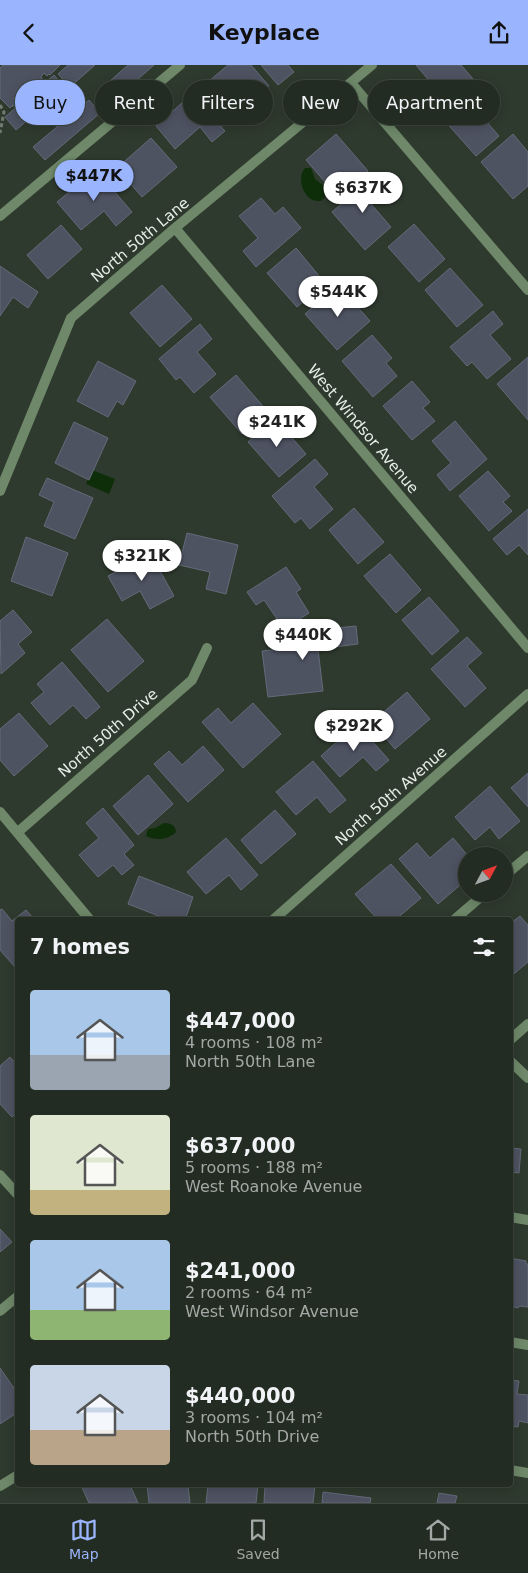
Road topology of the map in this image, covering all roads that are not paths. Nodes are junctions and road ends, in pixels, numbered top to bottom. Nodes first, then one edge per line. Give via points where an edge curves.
1 (180, 65) edge
2 (372, 65) edge
3 (354, 80) edge
4 (358, 91) edge
5 (300, 125) edge
6 (0, 216) edge
7 (175, 229) junction
8 (528, 289) edge
9 (0, 491) edge
10 (528, 648) edge
11 (207, 649) dead end
12 (528, 694) edge
13 (0, 812) edge
14 (18, 832) junction
15 (528, 856) edge
16 (513, 869) edge
17 (474, 903) edge
18 (88, 917) edge
19 (276, 917) edge
20 (457, 917) edge
21 (528, 1025) edge
22 (513, 1038) edge
23 (513, 1064) edge
24 (528, 1078) edge
25 (0, 1175) edge
26 (15, 1192) edge
27 (513, 1218) edge
28 (528, 1220) edge
29 (15, 1298) edge
30 (0, 1311) edge
31 (513, 1342) edge
32 (528, 1345) edge
33 (513, 1470) edge
34 (528, 1473) edge
35 (15, 1477) edge
36 (0, 1486) edge

1 - 6 street
2 - 3 street, North 50th Lane
4 - 8 street
5 - 7 street, North 50th Lane
7 - 9 street, North 50th Lane via 71,318
7 - 10 street, West Windsor Avenue
11 - 14 street, North 50th Drive via 192,680
12 - 19 street, North 50th Avenue
13 - 14 street
14 - 18 street
15 - 16 street
17 - 20 street
21 - 22 street
23 - 24 street
25 - 26 street
27 - 28 street
29 - 30 street
31 - 32 street
33 - 34 street
35 - 36 street

